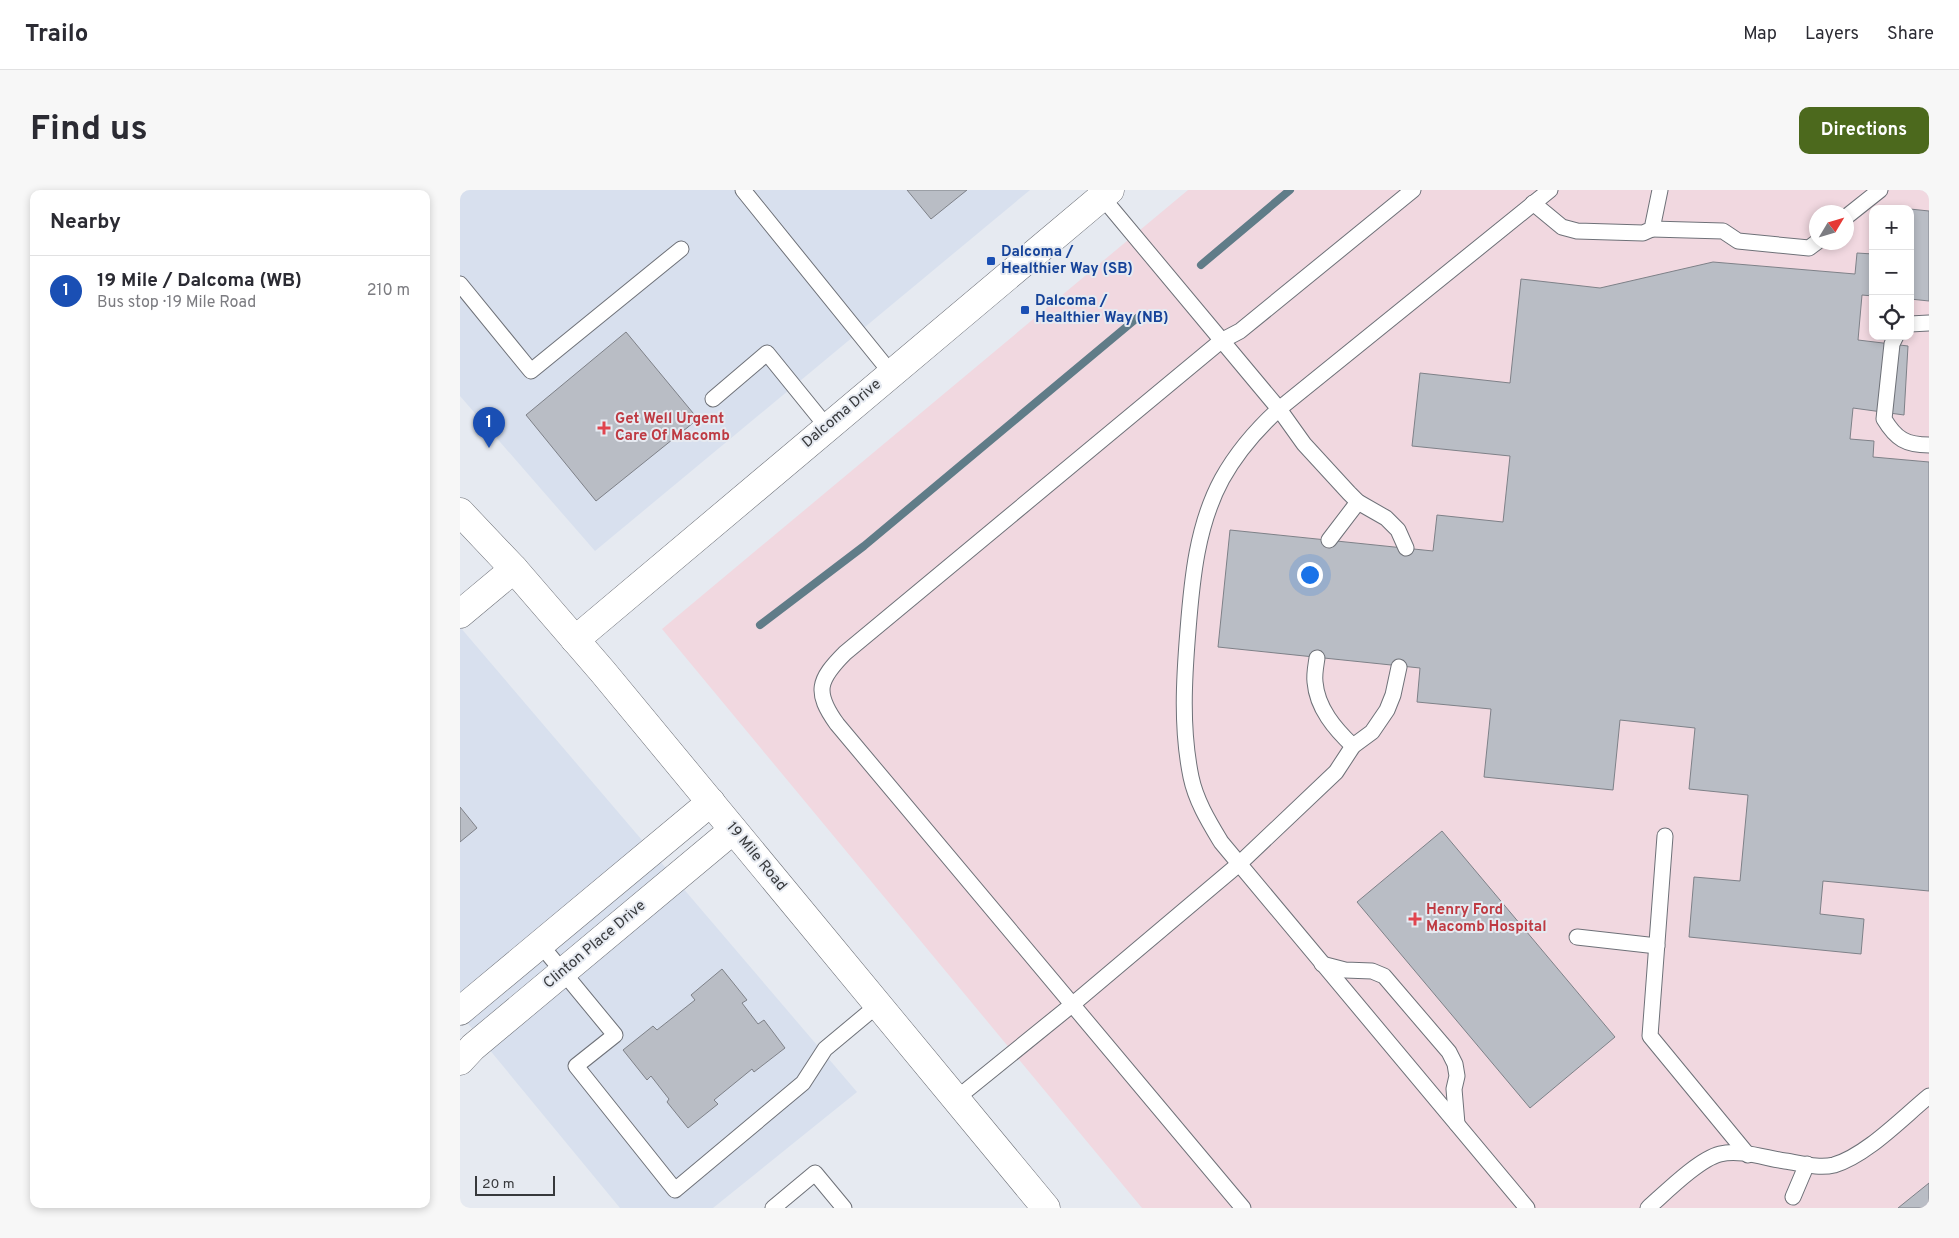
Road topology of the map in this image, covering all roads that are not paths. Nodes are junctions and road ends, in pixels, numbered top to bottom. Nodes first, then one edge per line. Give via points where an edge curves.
1 (743, 190) edge
2 (1413, 190) edge
3 (1550, 190) edge
4 (1660, 190) edge
5 (1880, 190) edge
6 (1106, 193) edge
7 (1533, 203) junction
8 (1854, 211) edge
9 (1652, 229) junction
10 (681, 248) dead end
11 (1809, 248) edge
12 (460, 284) edge
13 (1929, 322) edge
14 (1914, 324) edge
15 (1894, 340) edge
16 (1221, 341) junction
17 (891, 373) junction
18 (713, 399) dead end
19 (1278, 409) junction
20 (827, 427) junction
21 (1929, 445) edge
22 (1358, 502) junction
23 (460, 512) edge
24 (1329, 540) dead end
25 (1406, 548) dead end
26 (514, 569) junction
27 (460, 614) edge
28 (575, 640) junction
29 (1317, 658) dead end
30 (1399, 667) dead end
31 (1353, 746) junction
32 (710, 802) junction
33 (733, 830) junction
34 (1665, 836) dead end
35 (1239, 864) junction
36 (1577, 937) dead end
37 (540, 944) junction
38 (1657, 946) junction
39 (1322, 964) junction
40 (563, 972) junction
41 (879, 1004) junction
42 (1073, 1004) junction
43 (460, 1012) edge
44 (460, 1061) edge
45 (1929, 1096) edge
46 (957, 1098) junction
47 (1457, 1124) junction
48 (1748, 1155) junction
49 (1807, 1164) junction
50 (1793, 1197) dead end
51 (773, 1208) edge
52 (844, 1208) edge
53 (1046, 1208) edge
54 (1243, 1208) edge
55 (1527, 1208) edge
56 (1648, 1208) edge

1 - 17 lane
2 - 16 lane via 1240,331
3 - 7 lane
4 - 9 lane
5 - 8 lane
6 - 16 lane
6 - 17 street, Dalcoma Drive
7 - 9 lane via 1562,227 1577,231 1632,234
7 - 19 lane
9 - 11 lane via 1723,231 1738,241
10 - 12 lane via 532,371
13 - 14 lane
15 - 21 lane via 1884,420 1893,434 1907,442
16 - 19 lane
16 - 42 lane via 845,653 825,675 821,689 822,702 837,724
17 - 20 street, Dalcoma Drive
18 - 20 lane via 767,353
19 - 22 lane via 1304,444
19 - 35 lane via 1240,450 1221,481 1197,554 1191,596 1184,688 1185,744 1191,779 1203,812
20 - 28 street, Dalcoma Drive
22 - 24 lane
22 - 25 lane via 1386,518 1398,530
23 - 26 street, 19 Mile Road
26 - 27 street
26 - 28 street, 19 Mile Road
28 - 32 street, 19 Mile Road
29 - 31 lane via 1315,682 1322,708 1336,730
30 - 31 lane via 1387,710 1372,732
31 - 35 lane via 1336,772
32 - 33 street, 19 Mile Road
32 - 37 street
33 - 40 street, Clinton Place Drive
33 - 41 street, 19 Mile Road
34 - 38 lane
35 - 39 lane
35 - 42 lane
36 - 38 lane
37 - 40 lane
37 - 43 street
38 - 48 lane via 1650,1036
39 - 47 lane
39 - 47 lane via 1378,973 1403,996 1449,1052 1455,1064
40 - 41 lane via 615,1035 576,1066 676,1190 803,1083 825,1049
40 - 44 street, Clinton Place Drive
41 - 46 street, 19 Mile Road
42 - 46 lane
42 - 54 lane
45 - 49 lane via 1848,1160 1831,1165
46 - 53 street, 19 Mile Road
47 - 55 lane
48 - 49 lane
48 - 56 lane via 1722,1153 1708,1158
49 - 50 lane
51 - 52 lane via 815,1173

